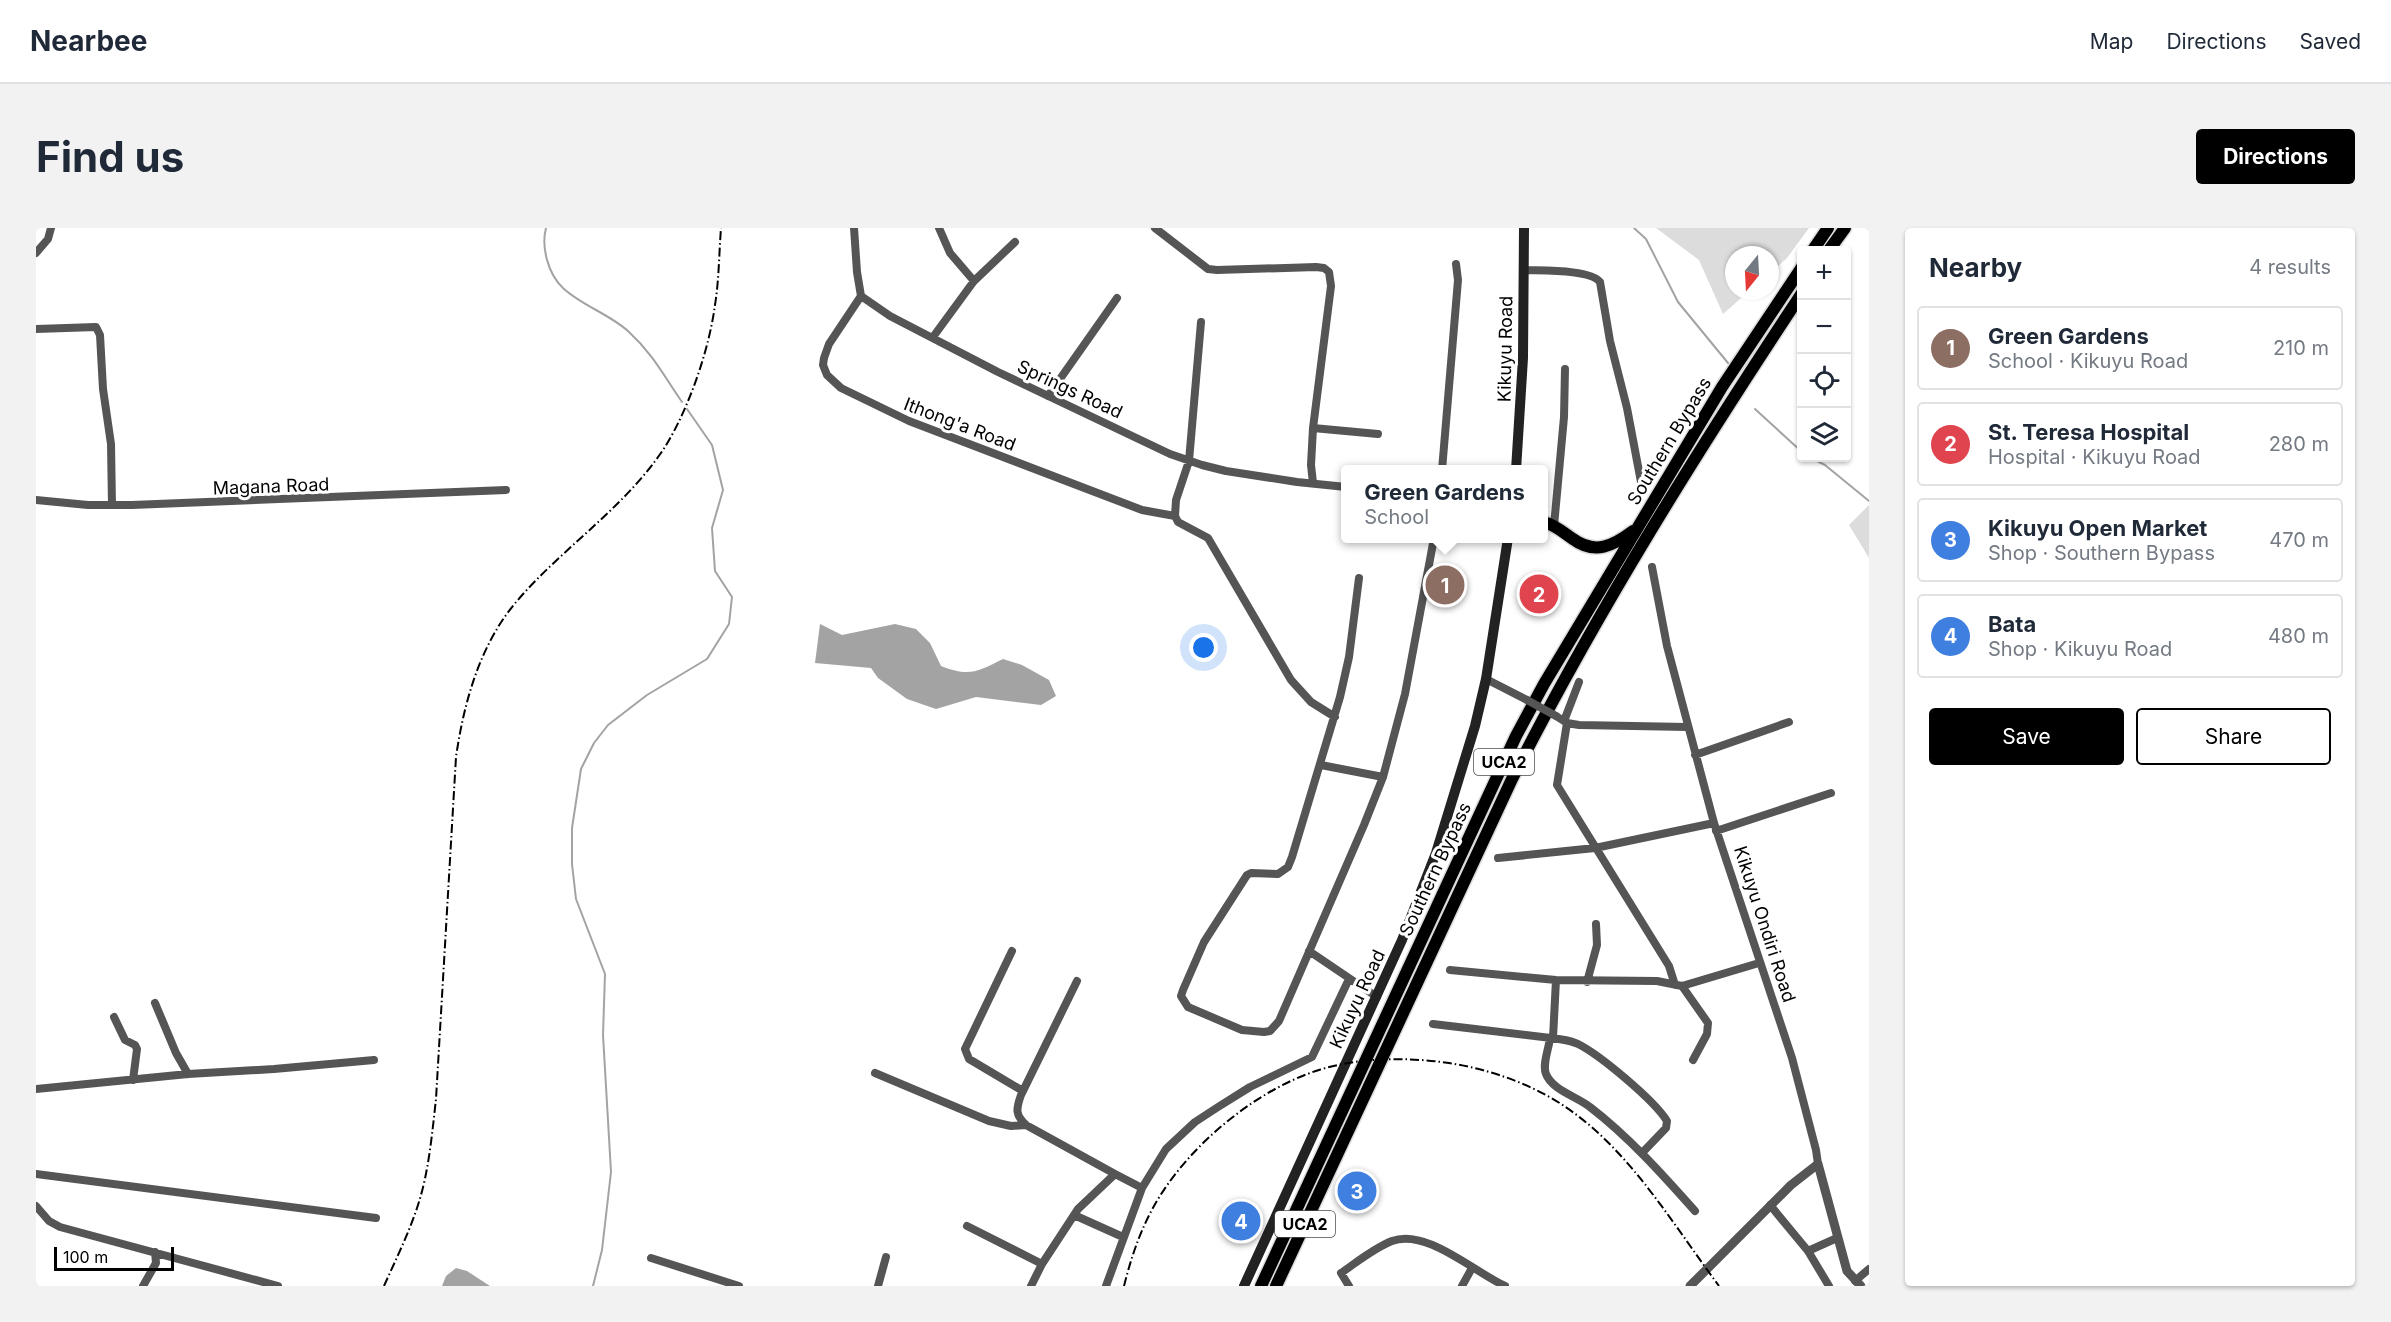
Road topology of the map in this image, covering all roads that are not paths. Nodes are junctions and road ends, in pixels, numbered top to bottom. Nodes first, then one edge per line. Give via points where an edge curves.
1 (51, 228) edge
2 (854, 228) edge
3 (939, 228) edge
4 (1155, 228) edge
5 (1524, 228) edge
6 (1828, 228) edge
7 (1845, 228) edge
8 (1015, 242) dead end
9 (1816, 246) edge
10 (1832, 246) edge
11 (36, 253) edge
12 (1456, 264) dead end
13 (1523, 270) junction
14 (1797, 274) edge
15 (974, 281) junction
16 (861, 296) junction
17 (1117, 298) dead end
18 (1797, 300) edge
19 (1201, 322) dead end
20 (36, 329) edge
21 (933, 337) junction
22 (1565, 369) dead end
23 (1048, 396) junction
24 (1313, 428) junction
25 (1378, 434) dead end
26 (1189, 461) junction
27 (1442, 465) edge
28 (1516, 465) edge
29 (1641, 482) dead end
30 (1313, 483) junction
31 (1341, 486) edge
32 (506, 490) dead end
33 (36, 500) edge
34 (112, 505) junction
35 (1175, 516) junction
36 (1549, 524) edge
37 (1638, 526) junction
38 (1433, 543) edge
39 (1507, 543) edge
40 (1652, 567) dead end
41 (1359, 578) dead end
42 (1486, 679) junction
43 (1579, 682) dead end
44 (1335, 717) junction
45 (1566, 722) junction
46 (1789, 722) dead end
47 (1687, 727) junction
48 (1695, 755) junction
49 (1321, 765) junction
50 (1383, 777) junction
51 (1831, 794) dead end
52 (1715, 827) junction
53 (1595, 848) junction
54 (1498, 858) dead end
55 (1596, 924) dead end
56 (1012, 951) dead end
57 (1309, 951) junction
58 (1759, 963) junction
59 (1450, 970) dead end
60 (1349, 979) junction
61 (1556, 980) junction
62 (1077, 981) dead end
63 (1587, 982) junction
64 (1678, 986) junction
65 (1377, 997) junction
66 (155, 1003) dead end
67 (114, 1017) dead end
68 (1433, 1024) dead end
69 (1552, 1038) junction
70 (374, 1060) dead end
71 (1693, 1060) dead end
72 (875, 1073) dead end
73 (188, 1074) junction
74 (133, 1080) junction
75 (36, 1089) edge
76 (1023, 1091) junction
77 (1026, 1125) junction
78 (1642, 1153) junction
79 (1818, 1164) junction
80 (36, 1174) edge
81 (1115, 1174) junction
82 (1142, 1188) junction
83 (1770, 1205) junction
84 (36, 1206) edge
85 (1695, 1211) dead end
86 (1074, 1215) junction
87 (376, 1218) dead end
88 (967, 1226) dead end
89 (1123, 1237) junction
90 (1837, 1238) junction
91 (1808, 1251) junction
92 (156, 1252) junction
93 (886, 1257) dead end
94 (651, 1258) dead end
95 (1042, 1264) junction
96 (1472, 1268) junction
97 (1869, 1269) edge
98 (1279, 1283) edge
99 (1858, 1283) edge
100 (142, 1286) edge
101 (278, 1286) edge
102 (740, 1286) edge
103 (878, 1286) edge
104 (1031, 1286) edge
105 (1106, 1286) edge
106 (1244, 1286) edge
107 (1261, 1286) edge
108 (1349, 1286) edge
109 (1462, 1286) edge
110 (1505, 1286) edge
111 (1690, 1286) edge
112 (1828, 1286) edge

1 - 11 street via 48,239
2 - 16 street
3 - 15 street via 950,253
4 - 24 street via 1208,268 1316,267 1329,272
5 - 13 main road, Kikuyu Road
6 - 9 highway
7 - 10 highway
8 - 15 street
12 - 27 street via 1458,280
13 - 28 main road, Kikuyu Road via 1523,358
13 - 29 street via 1581,274 1596,277 1600,282
14 - 37 highway, Southern Bypass / UCA2 via 1738,362
15 - 21 street
16 - 21 street, Springs Road via 890,316
16 - 35 street, Ithong'a Road via 824,358 827,375 841,388 909,421 1142,510
17 - 23 street
18 - 98 highway, Southern Bypass / UCA2 via 1741,384 1567,674 1512,779
19 - 26 street
20 - 34 street via 96,327 100,335 111,444
21 - 23 street, Springs Road
22 - 36 street via 1564,417
23 - 26 street, Springs Road
24 - 25 street
24 - 30 street
26 - 30 street, Springs Road via 1226,471
26 - 35 street
30 - 31 street, Springs Road
32 - 34 street, Magana Road
33 - 34 street, Magana Road
35 - 44 street via 1178,522 1208,538 1291,680 1311,702
36 - 37 highway via 1580,544 1594,548 1614,544
37 - 107 highway, Southern Bypass / UCA2 via 1516,736
38 - 50 street via 1406,693
39 - 42 main road, Kikuyu Road
40 - 47 street, Kikuyu Ondiri Road
41 - 44 street via 1349,657
42 - 45 street, bridge
42 - 65 main road, Kikuyu Road via 1437,853
43 - 45 street
44 - 49 street
45 - 47 street via 1586,726
45 - 53 street via 1557,785
46 - 48 street
47 - 48 street, Kikuyu Ondiri Road
48 - 52 street, Kikuyu Ondiri Road
49 - 50 street
49 - 57 street via 1288,867 1278,874 1247,875 1204,942 1181,996 1188,1007 1242,1030 1270,1031 1279,1021
50 - 57 street
51 - 52 street
52 - 53 street
52 - 58 street, Kikuyu Ondiri Road
53 - 54 street
53 - 64 street
55 - 63 street via 1597,945
56 - 76 street via 965,1049 969,1059
57 - 60 street
58 - 64 street
58 - 79 street, Kikuyu Ondiri Road via 1792,1058
59 - 61 street
60 - 65 street
60 - 82 street via 1312,1057 1251,1087 1196,1122 1166,1149
61 - 63 street
61 - 69 street
62 - 76 street
63 - 64 street via 1657,981
64 - 71 street via 1708,1023 1707,1034
65 - 106 main road, Kikuyu Road
66 - 73 street
67 - 74 street via 125,1040 138,1049
68 - 69 street
69 - 78 street via 1545,1069 1549,1079 1583,1100
69 - 78 street via 1587,1049 1662,1113 1668,1122 1666,1128
70 - 73 street
72 - 77 street via 989,1121
73 - 74 street
74 - 75 street
76 - 77 street via 1016,1112
77 - 81 street
78 - 85 street
79 - 83 street
79 - 90 street, Kikuyu Ondiri Road
80 - 87 street
81 - 82 street
81 - 86 street
82 - 89 street
83 - 91 street
83 - 111 street
84 - 92 street via 60,1227
86 - 89 street
86 - 95 street
88 - 95 street
89 - 105 street
90 - 91 street
90 - 99 street, Kikuyu Ondiri Road via 1847,1271
91 - 112 street
92 - 100 street via 156,1263
92 - 101 street
93 - 103 street
94 - 102 street
95 - 104 street
96 - 108 street via 1422,1240 1403,1238 1383,1245 1341,1273
96 - 109 street
96 - 110 street
97 - 99 street

